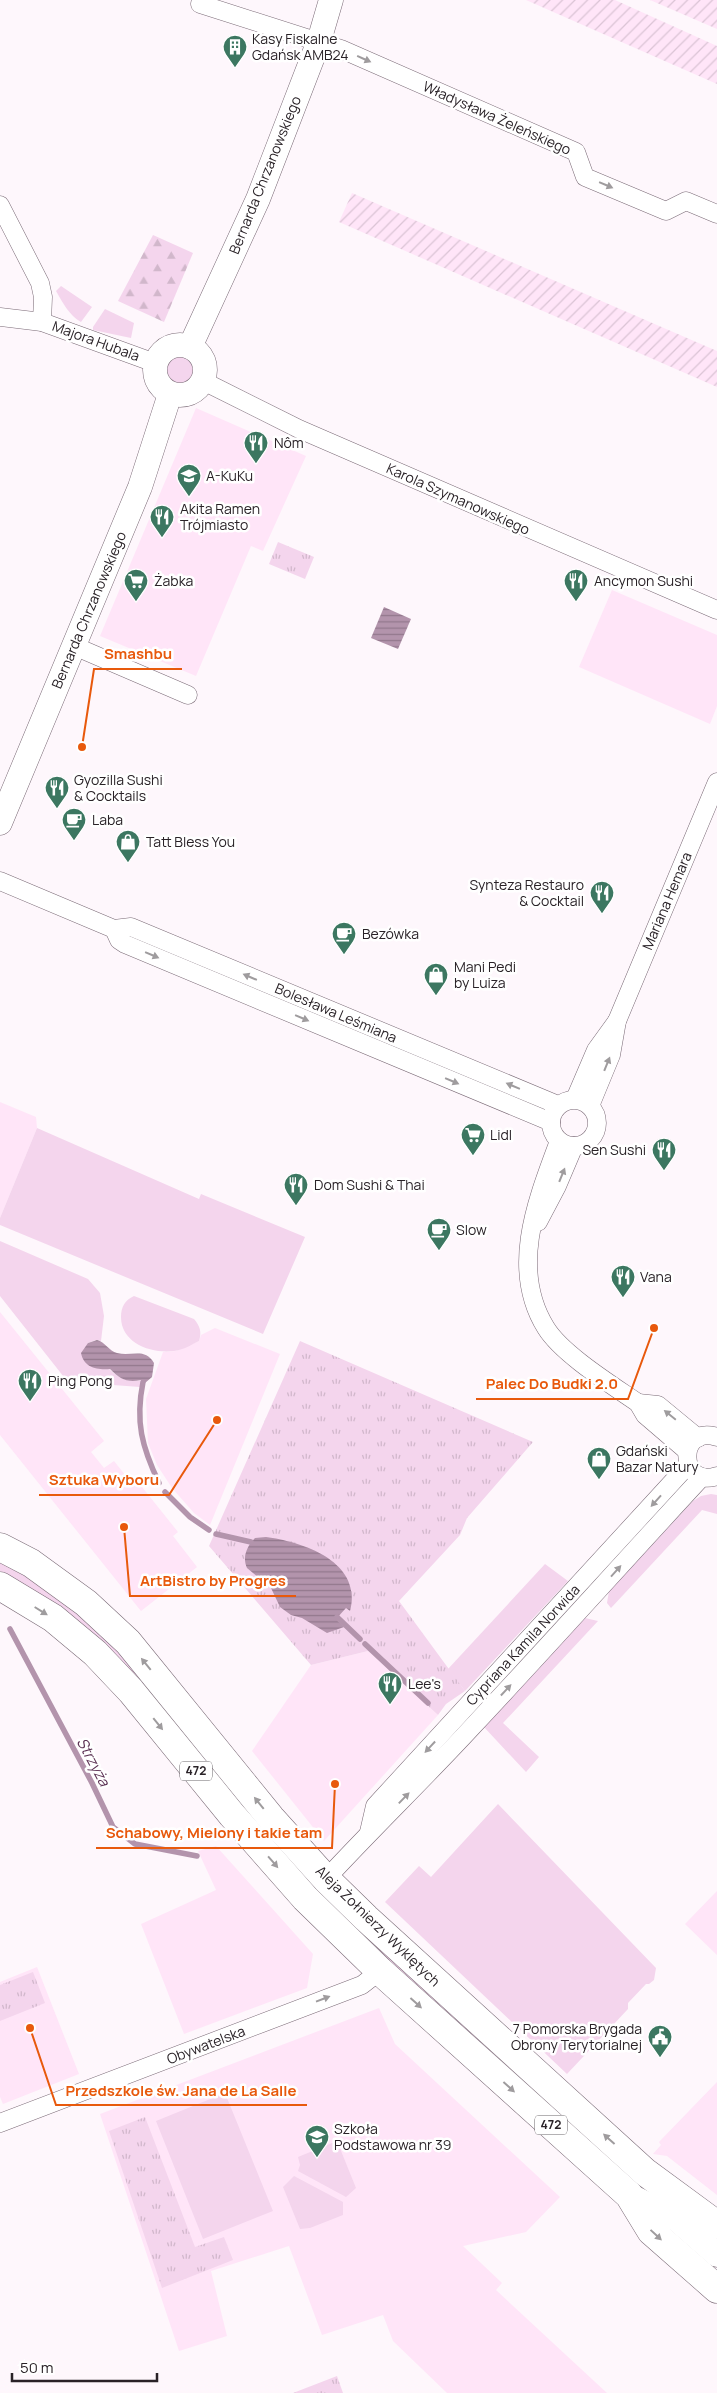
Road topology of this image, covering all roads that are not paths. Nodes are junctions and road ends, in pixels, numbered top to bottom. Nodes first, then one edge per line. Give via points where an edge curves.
1 (202, 0) edge
2 (331, 0) edge
3 (319, 41) junction
4 (0, 205) edge
5 (717, 214) edge
6 (0, 317) edge
7 (42, 322) junction
8 (190, 347) junction
9 (155, 363) junction
10 (203, 381) junction
11 (170, 394) junction
12 (717, 610) edge
13 (74, 646) junction
14 (188, 695) dead end
15 (717, 782) edge
16 (0, 824) edge
17 (0, 882) edge
18 (114, 929) junction
19 (583, 1103) junction
20 (558, 1105) junction
21 (551, 1122) junction
22 (566, 1144) junction
23 (717, 1436) edge
24 (691, 1451) junction
25 (713, 1477) edge
26 (0, 1547) edge
27 (0, 1586) edge
28 (369, 1832) junction
29 (326, 1879) junction
30 (380, 1970) junction
31 (0, 2123) edge
32 (645, 2172) junction
33 (629, 2195) junction
34 (676, 2219) junction
35 (717, 2225) edge
36 (717, 2255) edge
37 (717, 2289) edge

1 - 3 street, Władysława Żeleńskiego via 200,4
2 - 3 street, Bernarda Chrzanowskiego
3 -> 5 street, Władysława Żeleńskiego via 576,152 586,177 666,211 686,201
3 - 8 street, Bernarda Chrzanowskiego via 258,199
4 - 7 street, Majora Hubala via 40,283
6 - 7 street
7 - 9 street, Majora Hubala
8 - 9 street via 169,347
8 - 10 street via 204,361
9 - 11 street via 157,381
10 - 11 street via 189,394
10 - 12 street, Karola Szymanowskiego via 299,429
11 - 13 street, Bernarda Chrzanowskiego via 140,488
13 - 14 street
13 - 16 street, Bernarda Chrzanowskiego
15 - 19 street, Mariana Hemara via 617,1021 596,1050
17 - 18 street, Bolesława Leśmiana
20 -> 18 street, Bolesława Leśmiana via 131,927
18 -> 21 street, Bolesława Leśmiana via 125,944
19 - 20 street via 566,1101
19 - 22 street via 596,1116 594,1135 585,1143
20 - 21 street
21 - 22 street via 552,1129
22 - 24 street via 550,1202 532,1233 527,1271 531,1294 546,1328 570,1353 638,1403 658,1405
23 - 24 street via 705,1435
24 - 25 street via 692,1470
24 -> 28 street, Cypriana Kamila Norwida via 375,1806
28 -> 25 street, Cypriana Kamila Norwida via 388,1816
29 -> 26 main road, Aleja Żołnierzy Wyklętych / 472 via 271,1818 128,1642 86,1603 31,1563
27 -> 30 main road, Aleja Żołnierzy Wyklętych / 472 via 53,1618 95,1653 131,1691 305,1898
28 - 29 street, Cypriana Kamila Norwida
32 -> 29 main road, Aleja Żołnierzy Wyklętych / 472
31 -> 30 street, Obywatelska via 362,1985
30 -> 33 main road, Aleja Żołnierzy Wyklętych / 472
32 - 34 street, Aleja Żołnierzy Wyklętych
32 - 35 main road, 472
33 - 34 street, Aleja Żołnierzy Wyklętych
33 -> 37 main road, 472 via 651,2231
34 - 36 street, Aleja Żołnierzy Wyklętych

